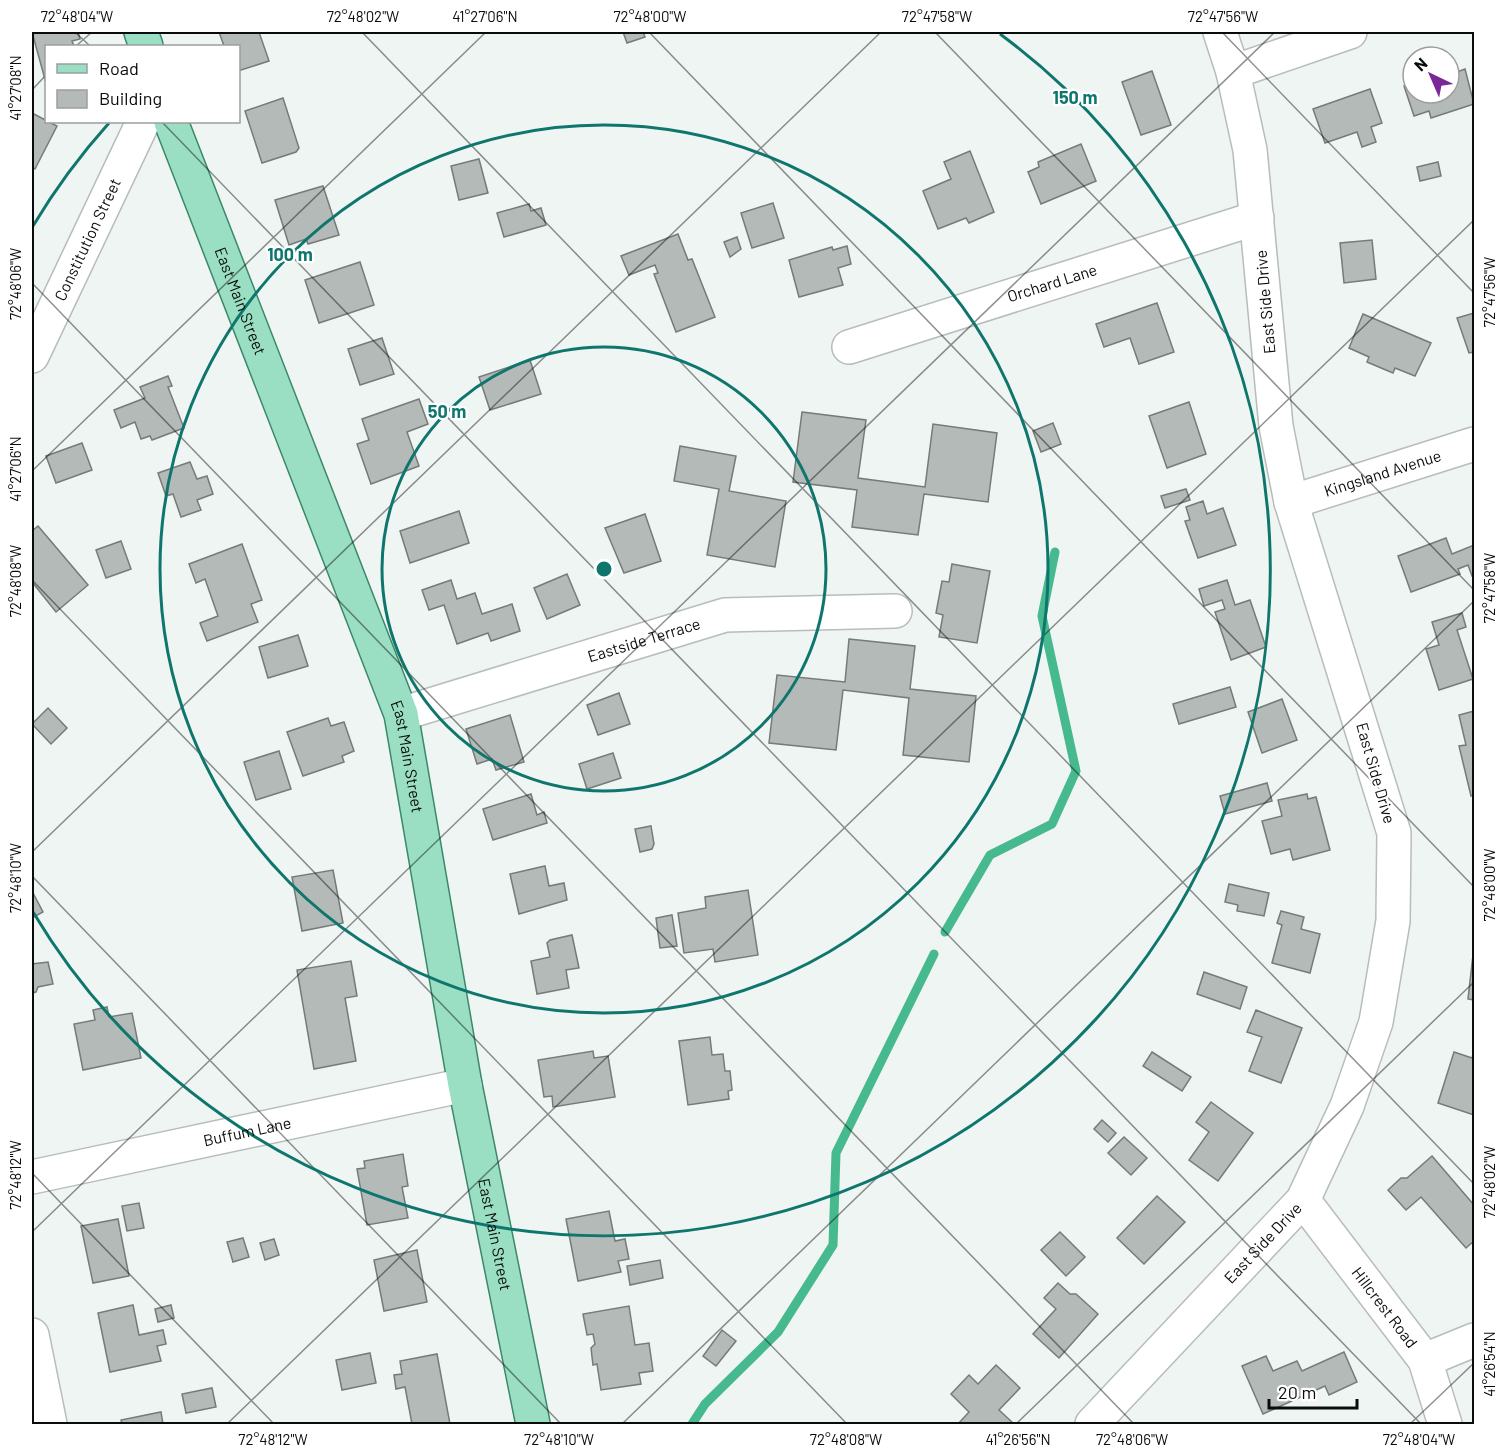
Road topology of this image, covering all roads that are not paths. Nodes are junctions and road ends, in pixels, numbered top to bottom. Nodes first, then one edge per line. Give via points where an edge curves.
1 (1220, 32) edge
2 (1350, 32) edge
3 (1233, 72) junction
4 (143, 123) edge
5 (171, 123) edge
6 (1257, 218) junction
7 (849, 347) dead end
8 (32, 356) edge
9 (1474, 444) edge
10 (1291, 502) junction
11 (895, 611) dead end
12 (401, 714) junction
13 (465, 1085) junction
14 (32, 1177) edge
15 (1303, 1200) junction
16 (32, 1335) edge
17 (1474, 1340) edge
18 (1425, 1360) junction
19 (50, 1425) edge
20 (533, 1425) edge
21 (1092, 1425) edge
22 (1445, 1425) edge

1 - 3 street, East Side Drive
2 - 3 street
3 - 6 street, East Side Drive via 1250,150
4 - 8 street, Constitution Street
5 - 12 main road, East Main Street
6 - 7 street, Orchard Lane
6 - 10 street, East Side Drive via 1276,426
9 - 10 street, Kingsland Avenue
10 - 15 street, East Side Drive via 1394,833 1393,921 1376,1022 1347,1106
11 - 12 street, Eastside Terrace via 725,615
12 - 13 main road, East Main Street
13 - 14 street, Buffum Lane
13 - 20 main road, East Main Street
15 - 18 street, Hillcrest Road
15 - 21 street, East Side Drive
16 - 19 street
17 - 18 street
18 - 22 street, Hillcrest Road

